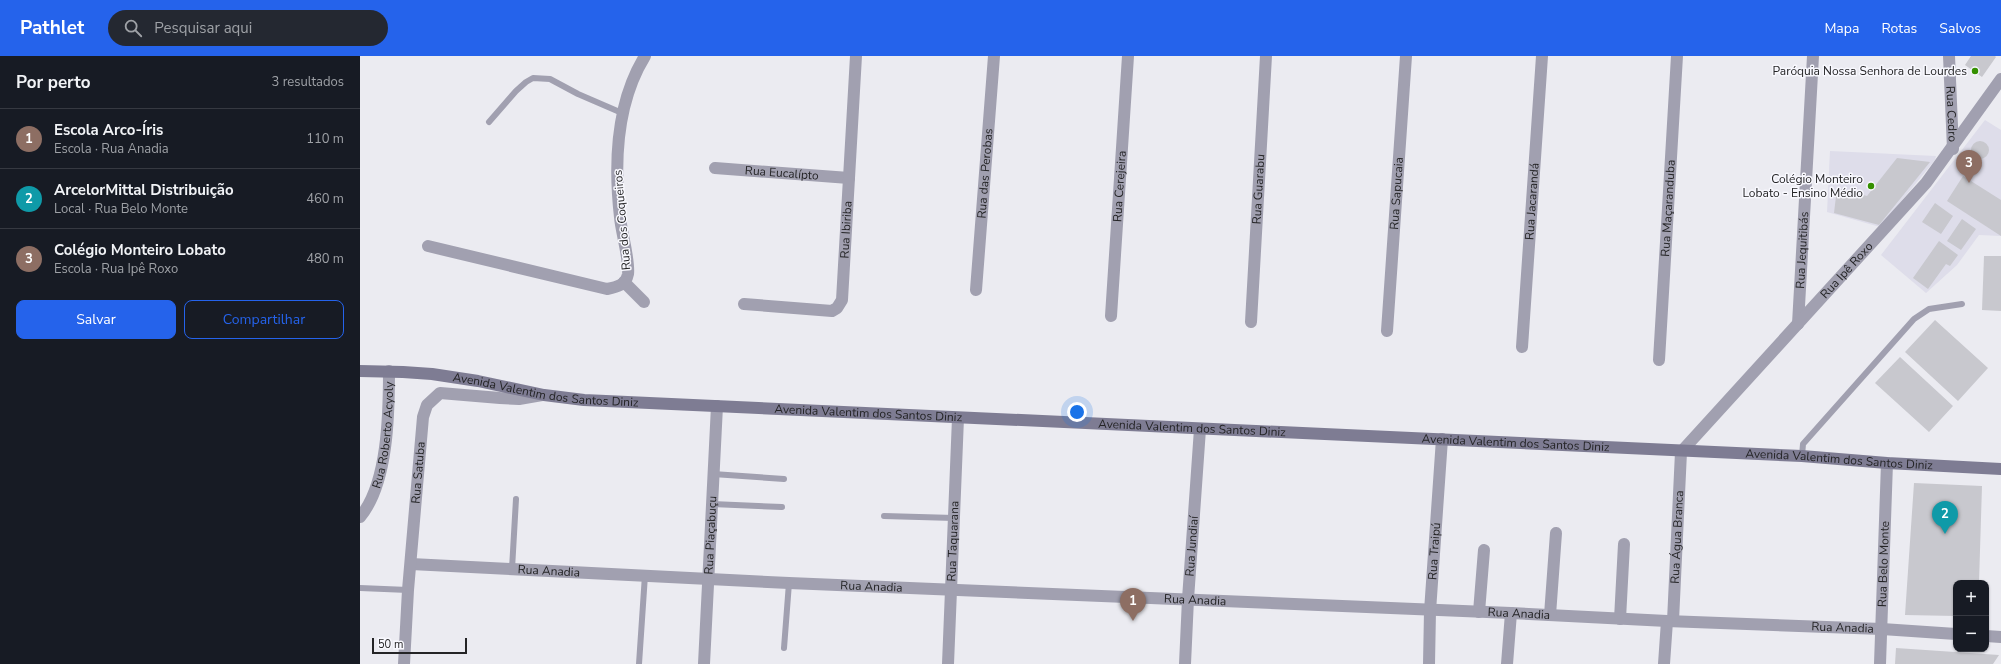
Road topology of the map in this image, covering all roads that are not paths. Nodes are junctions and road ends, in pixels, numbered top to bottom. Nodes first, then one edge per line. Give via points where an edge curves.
1 (644, 56) edge
2 (856, 56) edge
3 (994, 56) edge
4 (1128, 56) edge
5 (1266, 56) edge
6 (1406, 56) edge
7 (1542, 56) edge
8 (1677, 56) edge
9 (1813, 56) edge
10 (1949, 56) edge
11 (2001, 79) edge
12 (622, 113) junction
13 (489, 122) dead end
14 (1953, 149) junction
15 (715, 168) dead end
16 (849, 178) junction
17 (428, 246) dead end
18 (624, 282) junction
19 (976, 290) dead end
20 (1800, 300) junction
21 (644, 302) dead end
22 (744, 304) dead end
23 (1962, 304) dead end
24 (1812, 310) junction
25 (1111, 316) dead end
26 (1251, 322) dead end
27 (1798, 324) junction
28 (1387, 331) dead end
29 (1522, 347) dead end
30 (1659, 360) dead end
31 (360, 371) edge
32 (389, 371) junction
33 (544, 395) junction
34 (717, 406) junction
35 (958, 418) junction
36 (1200, 429) junction
37 (1442, 439) junction
38 (1681, 452) junction
39 (1802, 456) junction
40 (1887, 463) junction
41 (2001, 469) edge
42 (713, 474) junction
43 (784, 479) dead end
44 (516, 500) dead end
45 (712, 504) junction
46 (782, 507) dead end
47 (884, 516) dead end
48 (360, 517) edge
49 (954, 518) junction
50 (1556, 533) dead end
51 (1624, 544) dead end
52 (1484, 550) dead end
53 (411, 564) junction
54 (512, 569) junction
55 (645, 575) junction
56 (707, 578) junction
57 (789, 583) junction
58 (360, 588) edge
59 (408, 590) junction
60 (951, 590) junction
61 (1188, 599) junction
62 (1430, 611) junction
63 (1479, 612) junction
64 (1511, 613) junction
65 (1550, 615) junction
66 (1620, 619) junction
67 (1670, 621) junction
68 (1882, 629) junction
69 (1953, 634) edge
70 (1989, 636) edge
71 (2001, 637) edge
72 (784, 648) dead end
73 (404, 664) edge
74 (639, 664) edge
75 (704, 664) edge
76 (948, 664) edge
77 (1186, 664) edge
78 (1430, 664) edge
79 (1507, 664) edge
80 (1664, 664) edge
81 (1880, 664) edge

1 - 12 street, Rua dos Coqueiros via 631,84
2 - 16 street, Rua Ibiriba
3 - 19 street, Rua das Perobas
4 - 25 street, Rua Cerejeira
5 - 26 street, Rua Guarabu
6 - 28 street, Rua Sapucaia
7 - 29 street, Rua Jacarandá
8 - 30 street, Rua Maçaranduba
9 - 20 street, Rua Jequitibás
10 - 14 street, Rua Cedro
11 - 14 street, Rua Ipê Roxo
12 - 13 lane via 550,79 533,78 516,91
12 - 18 street, Rua dos Coqueiros via 617,168 620,216 628,272
14 - 24 street, Rua Ipê Roxo via 1887,228
15 - 16 street, Rua Eucalípto
16 - 22 street, Rua Ibiriba via 842,300 837,308 832,311
17 - 18 street, Rua dos Coqueiros via 607,289
18 - 21 street
20 - 24 street, Rua Jequitibás
20 - 27 street, Rua Jequitibás
23 - 39 lane via 1929,309 1914,319 1803,444
24 - 27 street, Rua Ipê Roxo
27 - 38 street, Rua Ipê Roxo
31 - 32 street, Avenida Valentim dos Santos Diniz
32 - 33 street, Avenida Valentim dos Santos Diniz via 478,381
32 - 48 street, Rua Roberto Acyoly via 389,404 378,484
33 - 34 street, Avenida Valentim dos Santos Diniz via 584,400
33 - 53 street, Rua Satuba via 500,398 440,393 431,400 423,417
34 - 35 street, Avenida Valentim dos Santos Diniz
34 - 42 street, Rua Piaçabuçu
35 - 36 street, Avenida Valentim dos Santos Diniz
35 - 49 street, Rua Taquarana
36 - 37 street, Avenida Valentim dos Santos Diniz
36 - 61 street, Rua Jundiaí
37 - 38 street, Avenida Valentim dos Santos Diniz
37 - 62 street, Rua Traipú
38 - 39 street, Avenida Valentim dos Santos Diniz
38 - 67 street, Rua Água Branca
39 - 40 street, Avenida Valentim dos Santos Diniz
40 - 41 street, Avenida Valentim dos Santos Diniz
40 - 68 street, Rua Belo Monte
42 - 43 lane
42 - 45 street, Rua Piaçabuçu
44 - 54 lane
45 - 46 lane
45 - 56 street, Rua Piaçabuçu
47 - 49 lane
49 - 60 street, Rua Taquarana
50 - 65 street
51 - 66 street
52 - 63 street
53 - 54 street, Rua Anadia
53 - 59 street, Rua Satuba
54 - 55 street, Rua Anadia
55 - 56 street, Rua Anadia
55 - 74 lane
56 - 57 street, Rua Anadia
56 - 75 street, Rua Piaçabuçu
57 - 60 street, Rua Anadia
57 - 72 lane
58 - 59 lane
59 - 73 street, Rua Satuba
60 - 61 street, Rua Anadia
60 - 76 street, Rua Taquarana
61 - 62 street, Rua Anadia
61 - 77 street, Rua Jundiaí
62 - 63 street, Rua Anadia
62 - 78 street, Rua Traipú
63 - 64 street, Rua Anadia
64 - 65 street, Rua Anadia
64 - 79 street
65 - 66 street, Rua Anadia
66 - 67 street, Rua Anadia
67 - 68 street, Rua Anadia
67 - 80 street, Rua Água Branca
68 - 69 street, Rua Anadia
68 - 81 street, Rua Belo Monte
70 - 71 street

